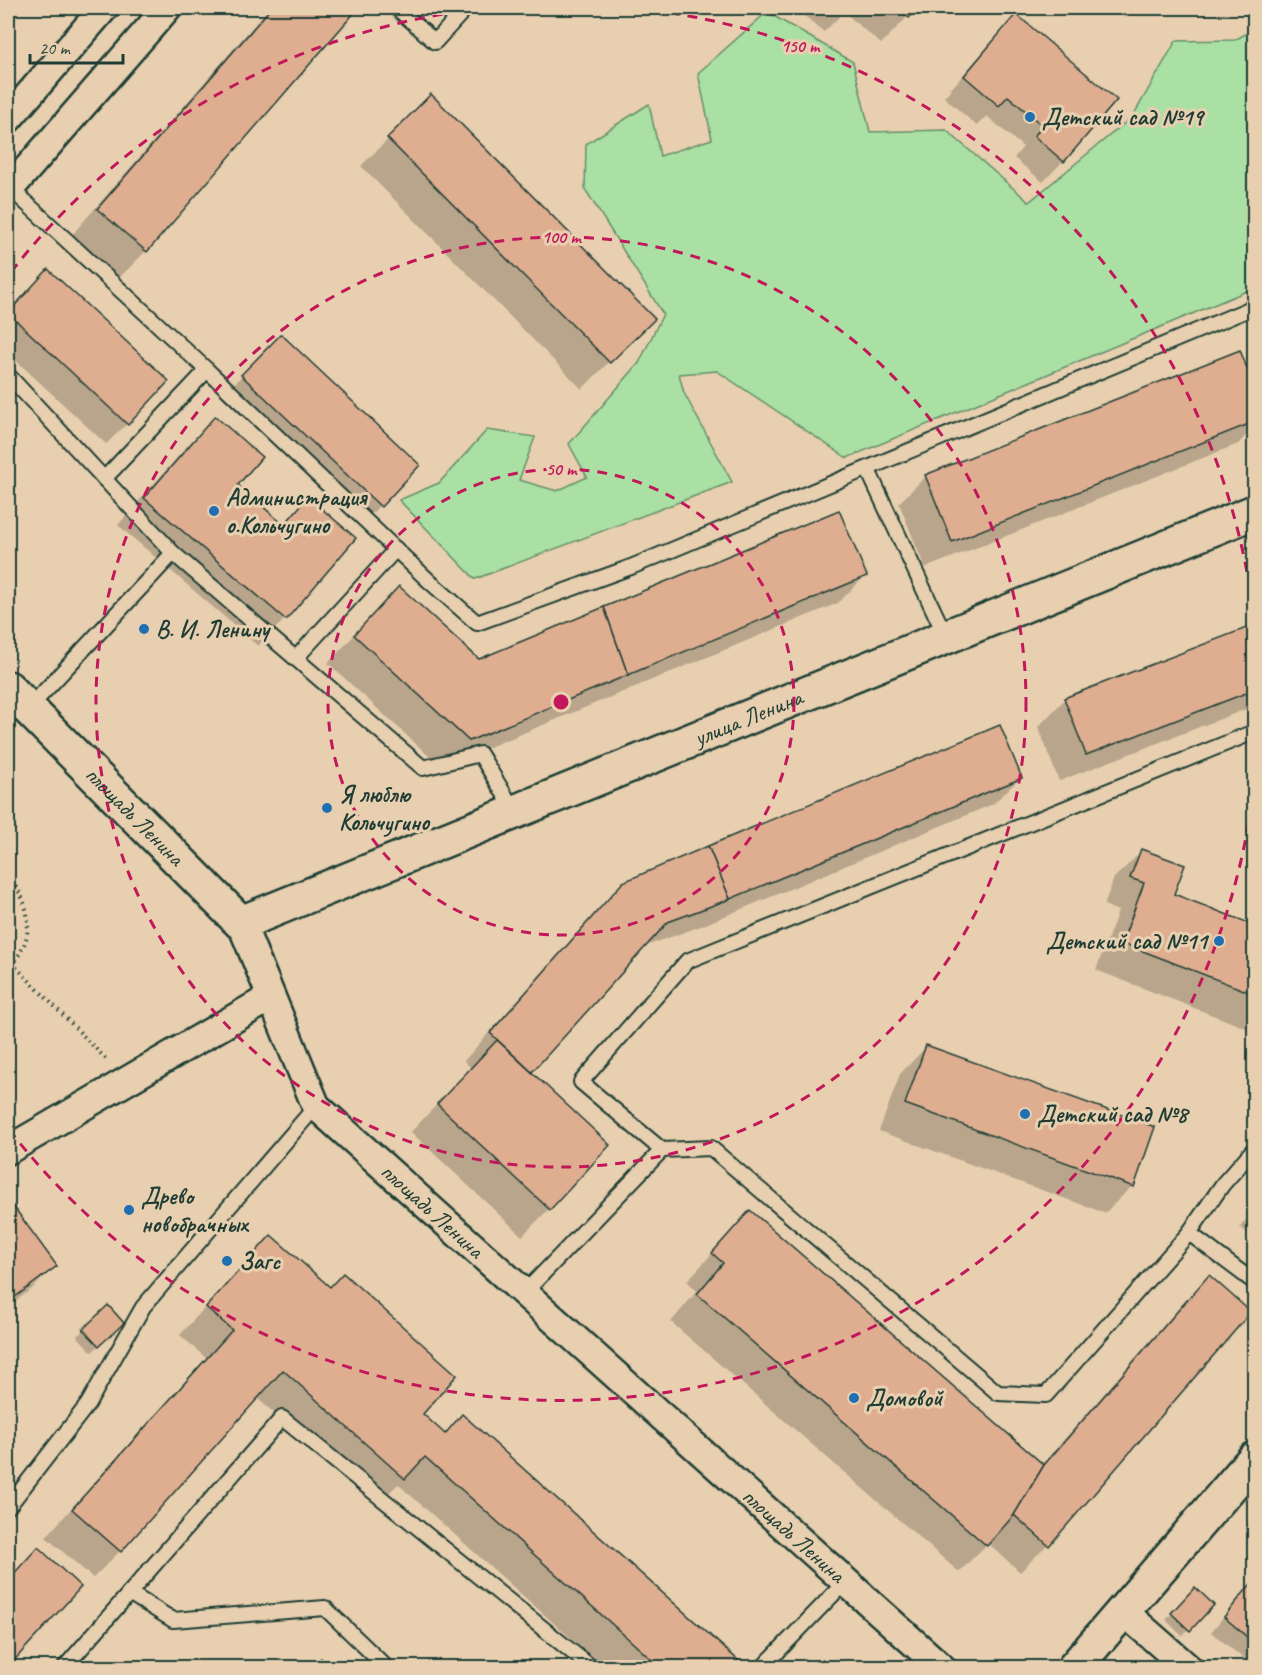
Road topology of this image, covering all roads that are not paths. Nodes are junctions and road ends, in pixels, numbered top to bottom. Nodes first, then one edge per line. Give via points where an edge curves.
1 (104, 8) edge
2 (167, 8) edge
3 (397, 8) edge
4 (466, 8) edge
5 (8, 119) edge
6 (9, 190) edge
7 (1254, 307) edge
8 (207, 370) junction
9 (8, 375) edge
10 (868, 470) junction
11 (104, 479) junction
12 (1254, 512) edge
13 (396, 549) junction
14 (173, 553) junction
15 (946, 637) junction
16 (296, 658) junction
17 (18, 699) edge
18 (1254, 732) edge
19 (515, 812) junction
20 (241, 924) junction
21 (271, 997) junction
22 (316, 1106) junction
23 (1254, 1149) edge
24 (8, 1150) edge
25 (662, 1150) junction
26 (1190, 1233) junction
27 (1254, 1282) edge
28 (525, 1292) junction
29 (1254, 1459) edge
30 (8, 1507) edge
31 (846, 1581) junction
32 (129, 1593) junction
33 (1123, 1611) junction
34 (64, 1668) edge
35 (387, 1668) edge
36 (592, 1668) edge
37 (762, 1668) edge
38 (942, 1668) edge
39 (1074, 1668) edge
40 (1188, 1668) edge

1 - 5 street
2 - 6 street
3 - 4 lane via 435,42
6 - 8 lane
7 - 10 lane
8 - 11 lane
8 - 13 lane
9 - 11 lane
10 - 13 lane via 631,567 477,623
10 - 15 lane
11 - 14 lane
12 - 15 main road, улица Ленина
13 - 16 lane
14 - 16 lane
14 - 17 lane
15 - 19 main road, улица Ленина
16 - 19 lane via 423,768 480,754
17 - 20 main road, площадь Ленина
18 - 25 lane via 687,961 582,1082
19 - 20 main road, улица Ленина
20 - 21 street, площадь Ленина
21 - 22 street, площадь Ленина
21 - 24 street
22 - 28 street, площадь Ленина
22 - 30 lane via 143,1307 88,1404
23 - 26 lane via 1223,1184
25 - 26 lane via 711,1148 998,1394 1046,1395
25 - 28 lane
26 - 27 lane
28 - 31 street, площадь Ленина
29 - 33 main road
31 - 37 lane
31 - 38 street, площадь Ленина
32 - 34 lane
32 - 35 lane via 173,1620 325,1608
32 - 36 lane via 282,1418
33 - 39 main road
33 - 40 street

